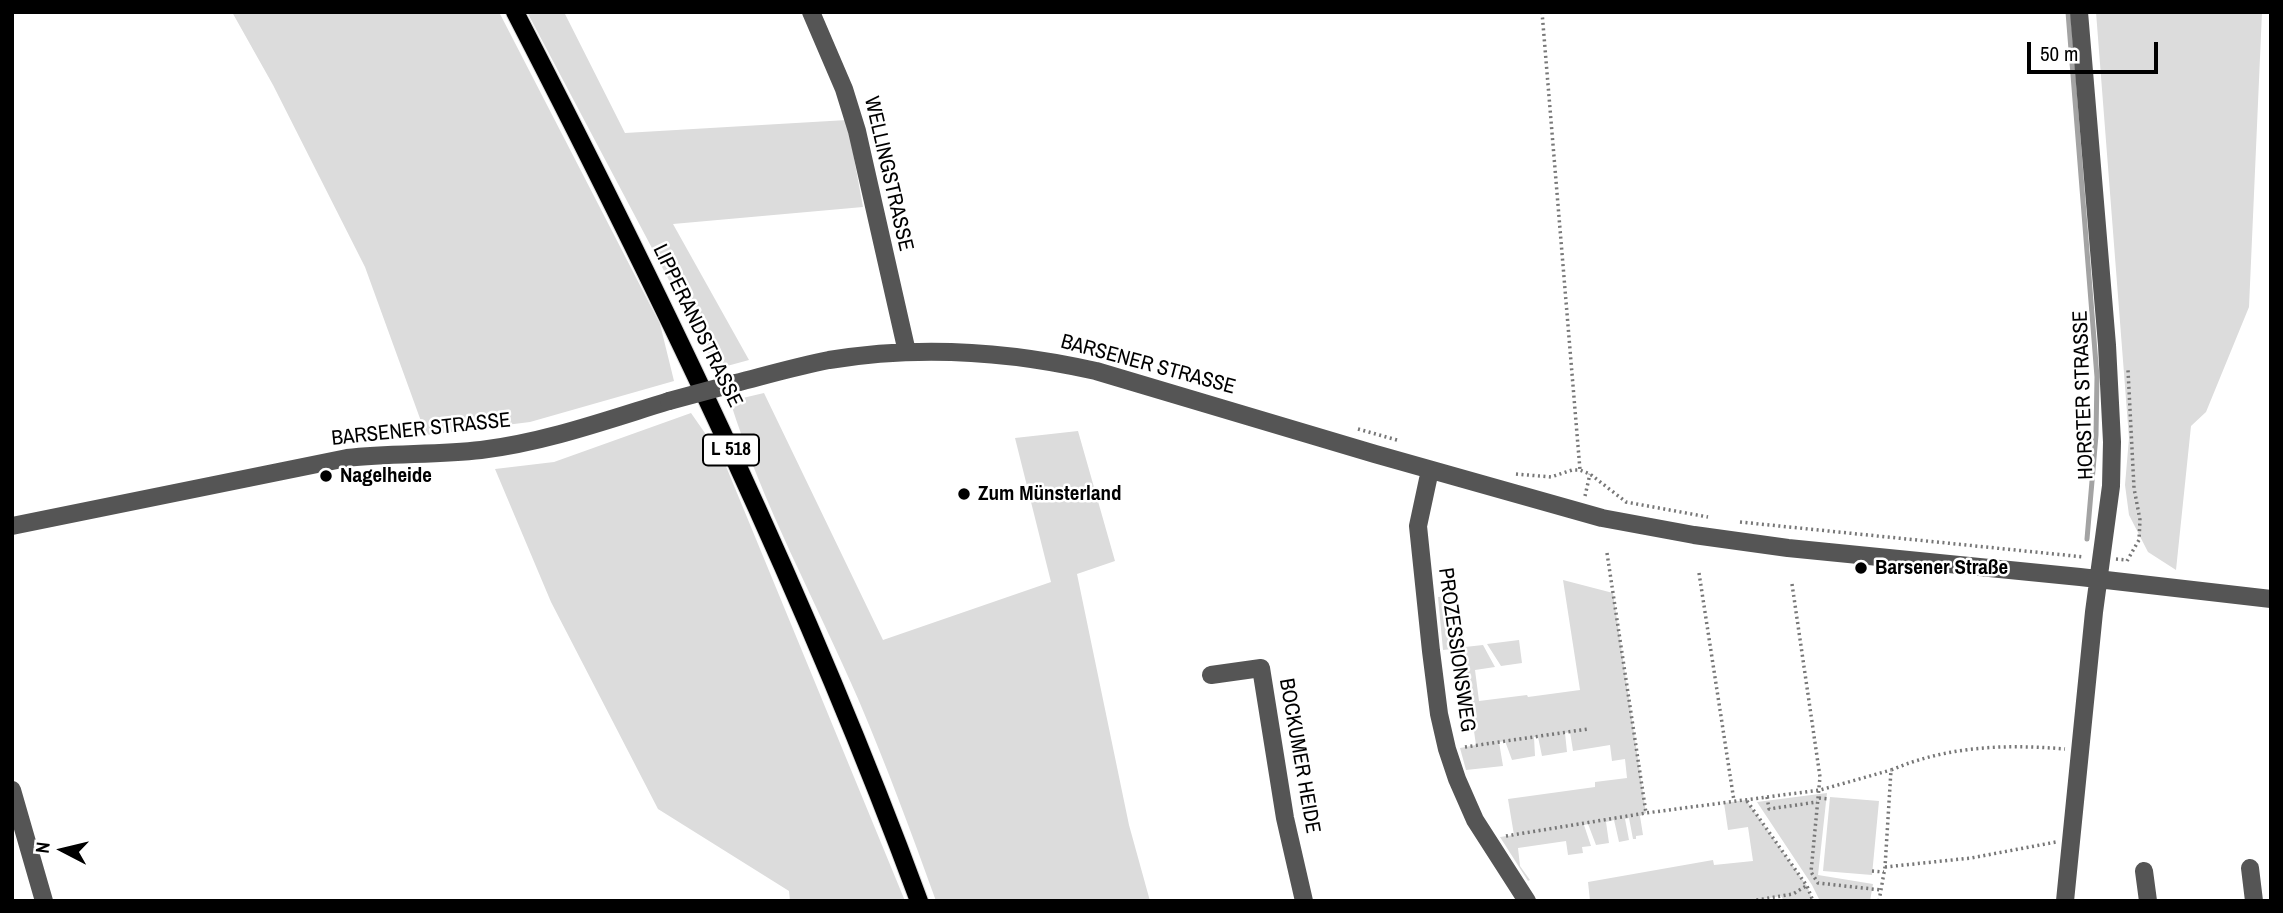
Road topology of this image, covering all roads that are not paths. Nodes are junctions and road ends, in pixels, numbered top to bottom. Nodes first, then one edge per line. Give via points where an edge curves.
1 (515, 12) edge
2 (811, 12) edge
3 (2079, 12) edge
4 (907, 352) junction
5 (1430, 470) junction
6 (12, 526) edge
7 (2099, 580) junction
8 (2271, 599) edge
9 (1211, 676) dead end
10 (12, 790) edge
11 (2250, 867) dead end
12 (2144, 871) dead end
13 (44, 901) edge
14 (919, 901) edge
15 (1304, 901) edge
16 (1527, 901) edge
17 (2065, 901) edge
18 (2148, 901) edge
19 (2254, 901) edge

1 - 14 main road, LIPPERANDSTRASSE / L 518 via 720,423 825,664
2 - 4 street, WELLINGSTRASSE via 857,131
3 - 7 street, HORSTER STRASSE via 2112,442
4 - 5 street, BARSENER STRASSE via 1007,354 1084,368
4 - 6 street, BARSENER STRASSE, bridge via 832,360 531,441 480,450 347,458
5 - 7 street, BARSENER STRASSE via 1602,518 1695,535
5 - 16 street, PROZESSIONSWEG via 1418,526 1447,749 1489,844
7 - 8 street, BARSENER STRASSE
7 - 17 street, HORSTER STRASSE
9 - 15 street, BOCKUMER HEIDE via 1261,668 1285,818
10 - 13 street
11 - 19 street
12 - 18 street

